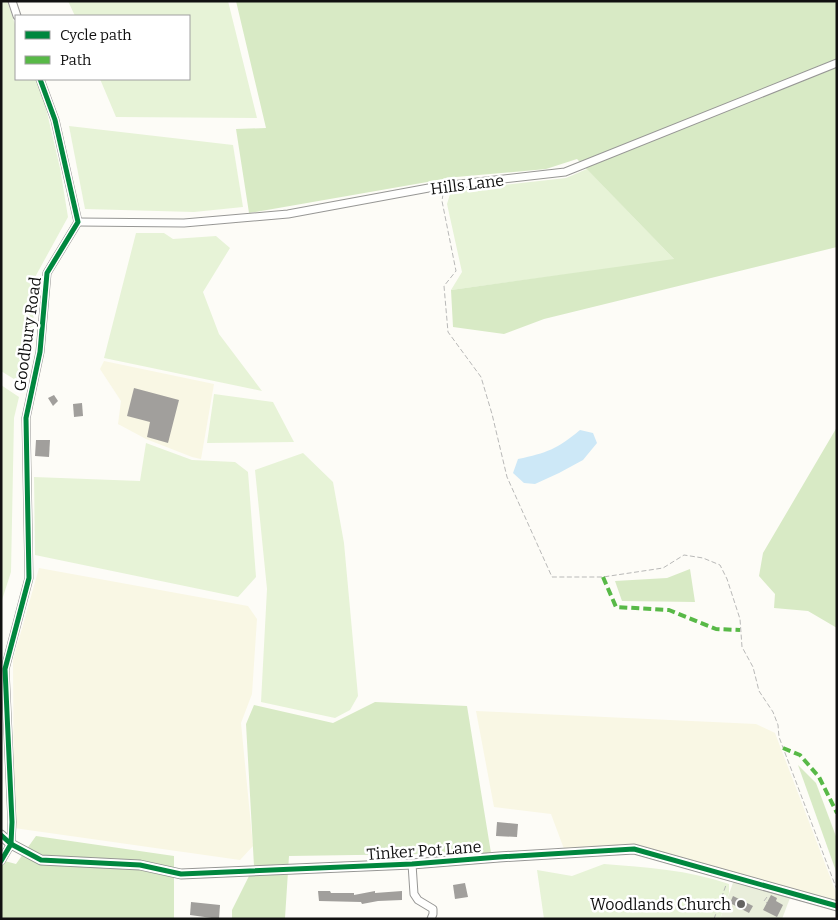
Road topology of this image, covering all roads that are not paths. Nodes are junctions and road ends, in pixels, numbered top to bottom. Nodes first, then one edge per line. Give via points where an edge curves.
1 (12, 1) edge
2 (17, 15) edge
3 (837, 63) edge
4 (40, 80) edge
5 (78, 222) junction
6 (1, 835) edge
7 (11, 844) junction
8 (1, 861) edge
9 (412, 864) junction
10 (837, 906) edge
11 (431, 919) edge

1 - 2 street
3 - 5 street, Hills Lane via 565,172 434,187 288,214 184,223
4 - 5 street via 55,120
5 - 7 street, Goodbury Road via 47,274 40,352 26,418 28,578 5,668
6 - 7 street, Tinker Pot Lane
7 - 8 street
7 - 9 street, Tinker Pot Lane via 41,860 140,865 181,874
9 - 10 street, Tinker Pot Lane via 634,849
9 - 11 street via 414,894 433,909

